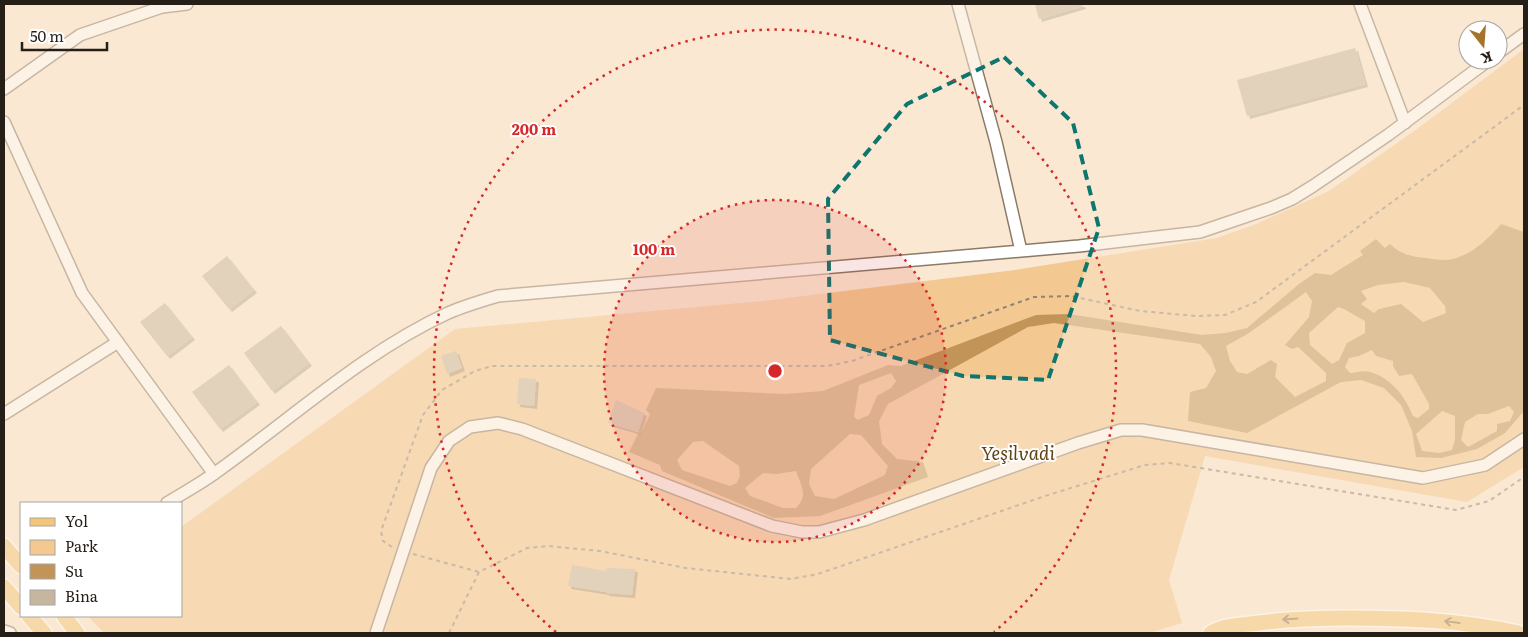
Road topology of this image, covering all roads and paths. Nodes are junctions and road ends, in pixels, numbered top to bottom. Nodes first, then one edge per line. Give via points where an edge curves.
1 (187, 4) edge
2 (958, 4) edge
3 (1360, 4) edge
4 (1524, 34) edge
5 (1508, 46) edge
6 (1475, 70) edge
7 (4, 89) edge
8 (1524, 105) edge
9 (4, 122) edge
10 (1405, 122) junction
11 (1021, 251) junction
12 (118, 342) junction
13 (4, 414) edge
14 (1524, 439) edge
15 (214, 474) junction
16 (1524, 477) edge
17 (168, 502) edge
18 (4, 546) edge
19 (404, 551) junction
20 (20, 565) edge
21 (479, 572) junction
22 (4, 587) edge
23 (20, 606) edge
24 (30, 617) edge
25 (65, 617) edge
26 (4, 631) edge
27 (10, 633) edge
28 (44, 633) edge
29 (77, 633) edge
30 (376, 633) edge
31 (450, 633) edge
32 (1211, 633) edge
33 (1518, 633) edge

1 - 7 street via 162,7 80,35
2 - 11 street via 996,142
3 - 10 street
4 - 5 street
6 - 10 street
8 - 19 path via 1256,302 1225,315 1140,311 1072,296 1034,297 852,361 827,366 492,366 474,371 442,390 423,415 381,530 382,541
9 - 12 street via 82,294
10 - 11 street via 1292,199 1200,232
11 - 15 street via 498,296 448,313 413,331
12 - 13 street
12 - 15 street
14 - 19 street via 1485,465 1423,478 1142,430 1121,430 864,520 819,532 802,532 772,526 522,429 498,423 470,427 449,441 431,468
15 - 17 street
16 - 21 path via 1489,501 1456,510 1170,463 1145,465 818,574 791,579 686,568 600,551 548,546 527,548
18 - 20 main road
19 - 21 path
19 - 30 street
21 - 31 path
22 - 23 main road
24 - 28 main road
25 - 29 main road
26 - 27 street
33 -> 32 main road via 1441,620 1383,618 1290,619 1236,626

